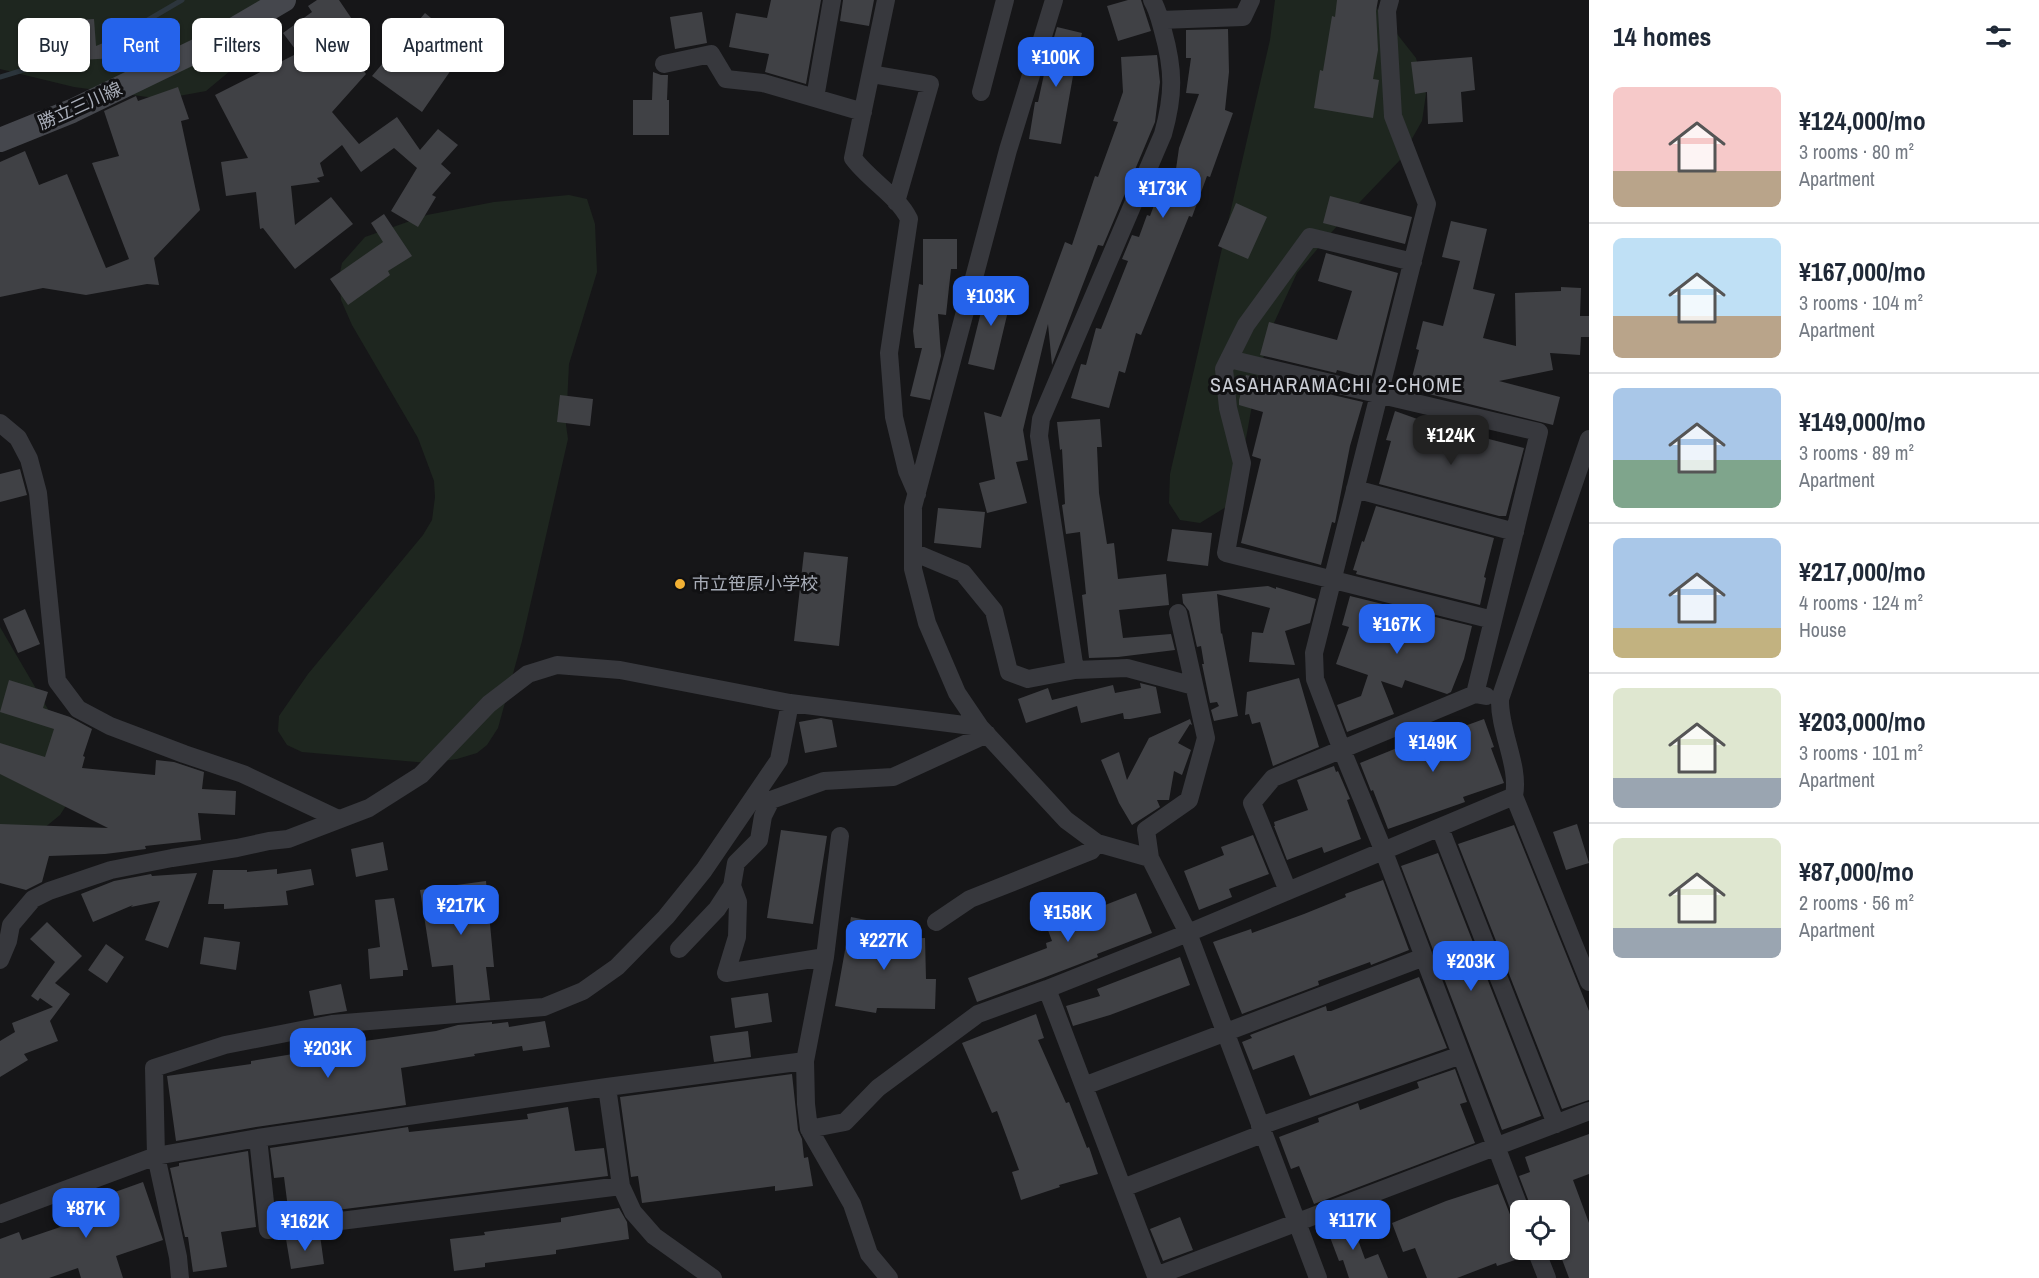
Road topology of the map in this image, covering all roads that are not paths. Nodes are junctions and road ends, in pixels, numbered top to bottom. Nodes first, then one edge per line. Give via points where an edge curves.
1 (284, 0) edge
2 (832, 0) edge
3 (886, 0) edge
4 (1005, 0) edge
5 (1054, 0) edge
6 (1152, 0) edge
7 (1251, 0) edge
8 (1390, 0) edge
9 (1160, 20) junction
10 (664, 64) dead end
11 (871, 74) junction
12 (981, 92) dead end
13 (816, 98) junction
14 (862, 112) junction
15 (0, 140) edge
16 (896, 202) junction
17 (1413, 262) junction
18 (1229, 359) junction
19 (1379, 394) junction
20 (0, 423) edge
21 (1589, 439) edge
22 (1355, 489) junction
23 (917, 494) junction
24 (1515, 532) junction
25 (913, 552) junction
26 (1333, 581) junction
27 (1178, 613) dead end
28 (1493, 620) junction
29 (1075, 670) junction
30 (1194, 686) junction
31 (1474, 694) junction
32 (1500, 699) junction
33 (790, 703) junction
34 (983, 730) junction
35 (1342, 750) junction
36 (1514, 796) junction
37 (338, 819) junction
38 (1440, 828) junction
39 (840, 836) dead end
40 (1097, 843) junction
41 (1384, 852) junction
42 (1150, 858) junction
43 (732, 886) junction
44 (1288, 891) junction
45 (936, 922) dead end
46 (1188, 933) junction
47 (679, 949) dead end
48 (825, 957) junction
49 (1424, 957) junction
50 (0, 960) edge
51 (1589, 982) edge
52 (1047, 989) junction
53 (1225, 1033) junction
54 (1461, 1055) junction
55 (805, 1061) junction
56 (1084, 1086) junction
57 (607, 1087) junction
58 (1589, 1111) edge
59 (1556, 1124) junction
60 (809, 1129) junction
61 (1261, 1130) junction
62 (258, 1138) junction
63 (1496, 1147) junction
64 (156, 1156) junction
65 (621, 1186) junction
66 (1122, 1188) junction
67 (1516, 1200) edge
68 (0, 1214) edge
69 (1296, 1223) junction
70 (1540, 1260) edge
71 (180, 1278) edge
72 (713, 1278) edge
73 (890, 1278) edge
74 (1318, 1278) edge
75 (1547, 1278) edge

1 - 15 main road, 勝立三川線 via 202,48 72,111
2 - 13 street
3 - 11 street
4 - 12 street
5 - 23 street via 1008,150
6 - 9 street
7 - 9 street via 1244,17
8 - 17 street via 1387,11 1394,116 1427,204
9 - 29 street via 1172,61 1171,107 1163,134 1041,419 1039,436
10 - 13 street via 711,54 726,79 763,83
11 - 14 street
11 - 16 street via 930,84
13 - 14 street
14 - 16 street via 853,158
16 - 23 street via 909,219 889,353 894,417
17 - 18 street via 1310,237 1246,324
17 - 19 street
18 - 19 street
18 - 26 street via 1224,369 1228,408 1242,462 1226,553
19 - 22 street
19 - 24 street via 1539,432
20 - 37 street via 18,438 29,459 38,494 57,681 78,709 111,726 243,774
21 - 32 street
22 - 24 street
22 - 26 street
23 - 25 street via 913,507
24 - 28 street
25 - 29 street via 963,573 994,611 1009,672 1028,679
25 - 34 street via 913,569 927,622 957,693
26 - 28 street
26 - 35 street via 1314,653 1315,680
27 - 30 street
28 - 31 street
29 - 30 street via 1127,668
30 - 42 street via 1206,738 1189,801 1146,830
31 - 32 street
31 - 35 street
32 - 36 street via 1500,716 1516,784
33 - 34 street
33 - 37 street via 620,670 556,665 528,674 489,704 421,775 369,808
33 - 64 street via 779,760 704,870 666,917 617,967 584,991 544,1007 332,1024 225,1045 154,1068
34 - 40 street via 1066,820
34 - 43 street via 893,777 824,780 771,800 763,816 759,840 736,863
35 - 41 street
35 - 44 street via 1272,778 1252,803
36 - 38 street
36 - 51 street
37 - 50 street via 288,839 111,870 49,891 33,899 11,925
38 - 41 street
38 - 59 street
39 - 48 street
40 - 42 street
40 - 45 street via 1091,851 970,899
41 - 44 street
41 - 49 street
42 - 46 street
43 - 47 street via 717,909
43 - 48 street via 738,902 737,937 726,973
44 - 46 street
46 - 52 street
46 - 53 street
48 - 55 street
49 - 53 street
49 - 54 street
52 - 56 street
52 - 60 street via 978,1014 878,1088 845,1122
53 - 56 street
53 - 61 street
54 - 61 street
54 - 63 street
55 - 57 street
55 - 60 street
56 - 66 street
57 - 62 street
57 - 65 street
58 - 59 street
59 - 63 street
60 - 73 street via 852,1204 869,1254
61 - 66 street
61 - 69 street
62 - 64 street
62 - 65 street via 268,1230
63 - 67 street
63 - 69 street
64 - 68 street
64 - 71 street
65 - 72 street via 633,1212 654,1236
66 - 69 street via 1156,1276
69 - 74 street
70 - 75 street

